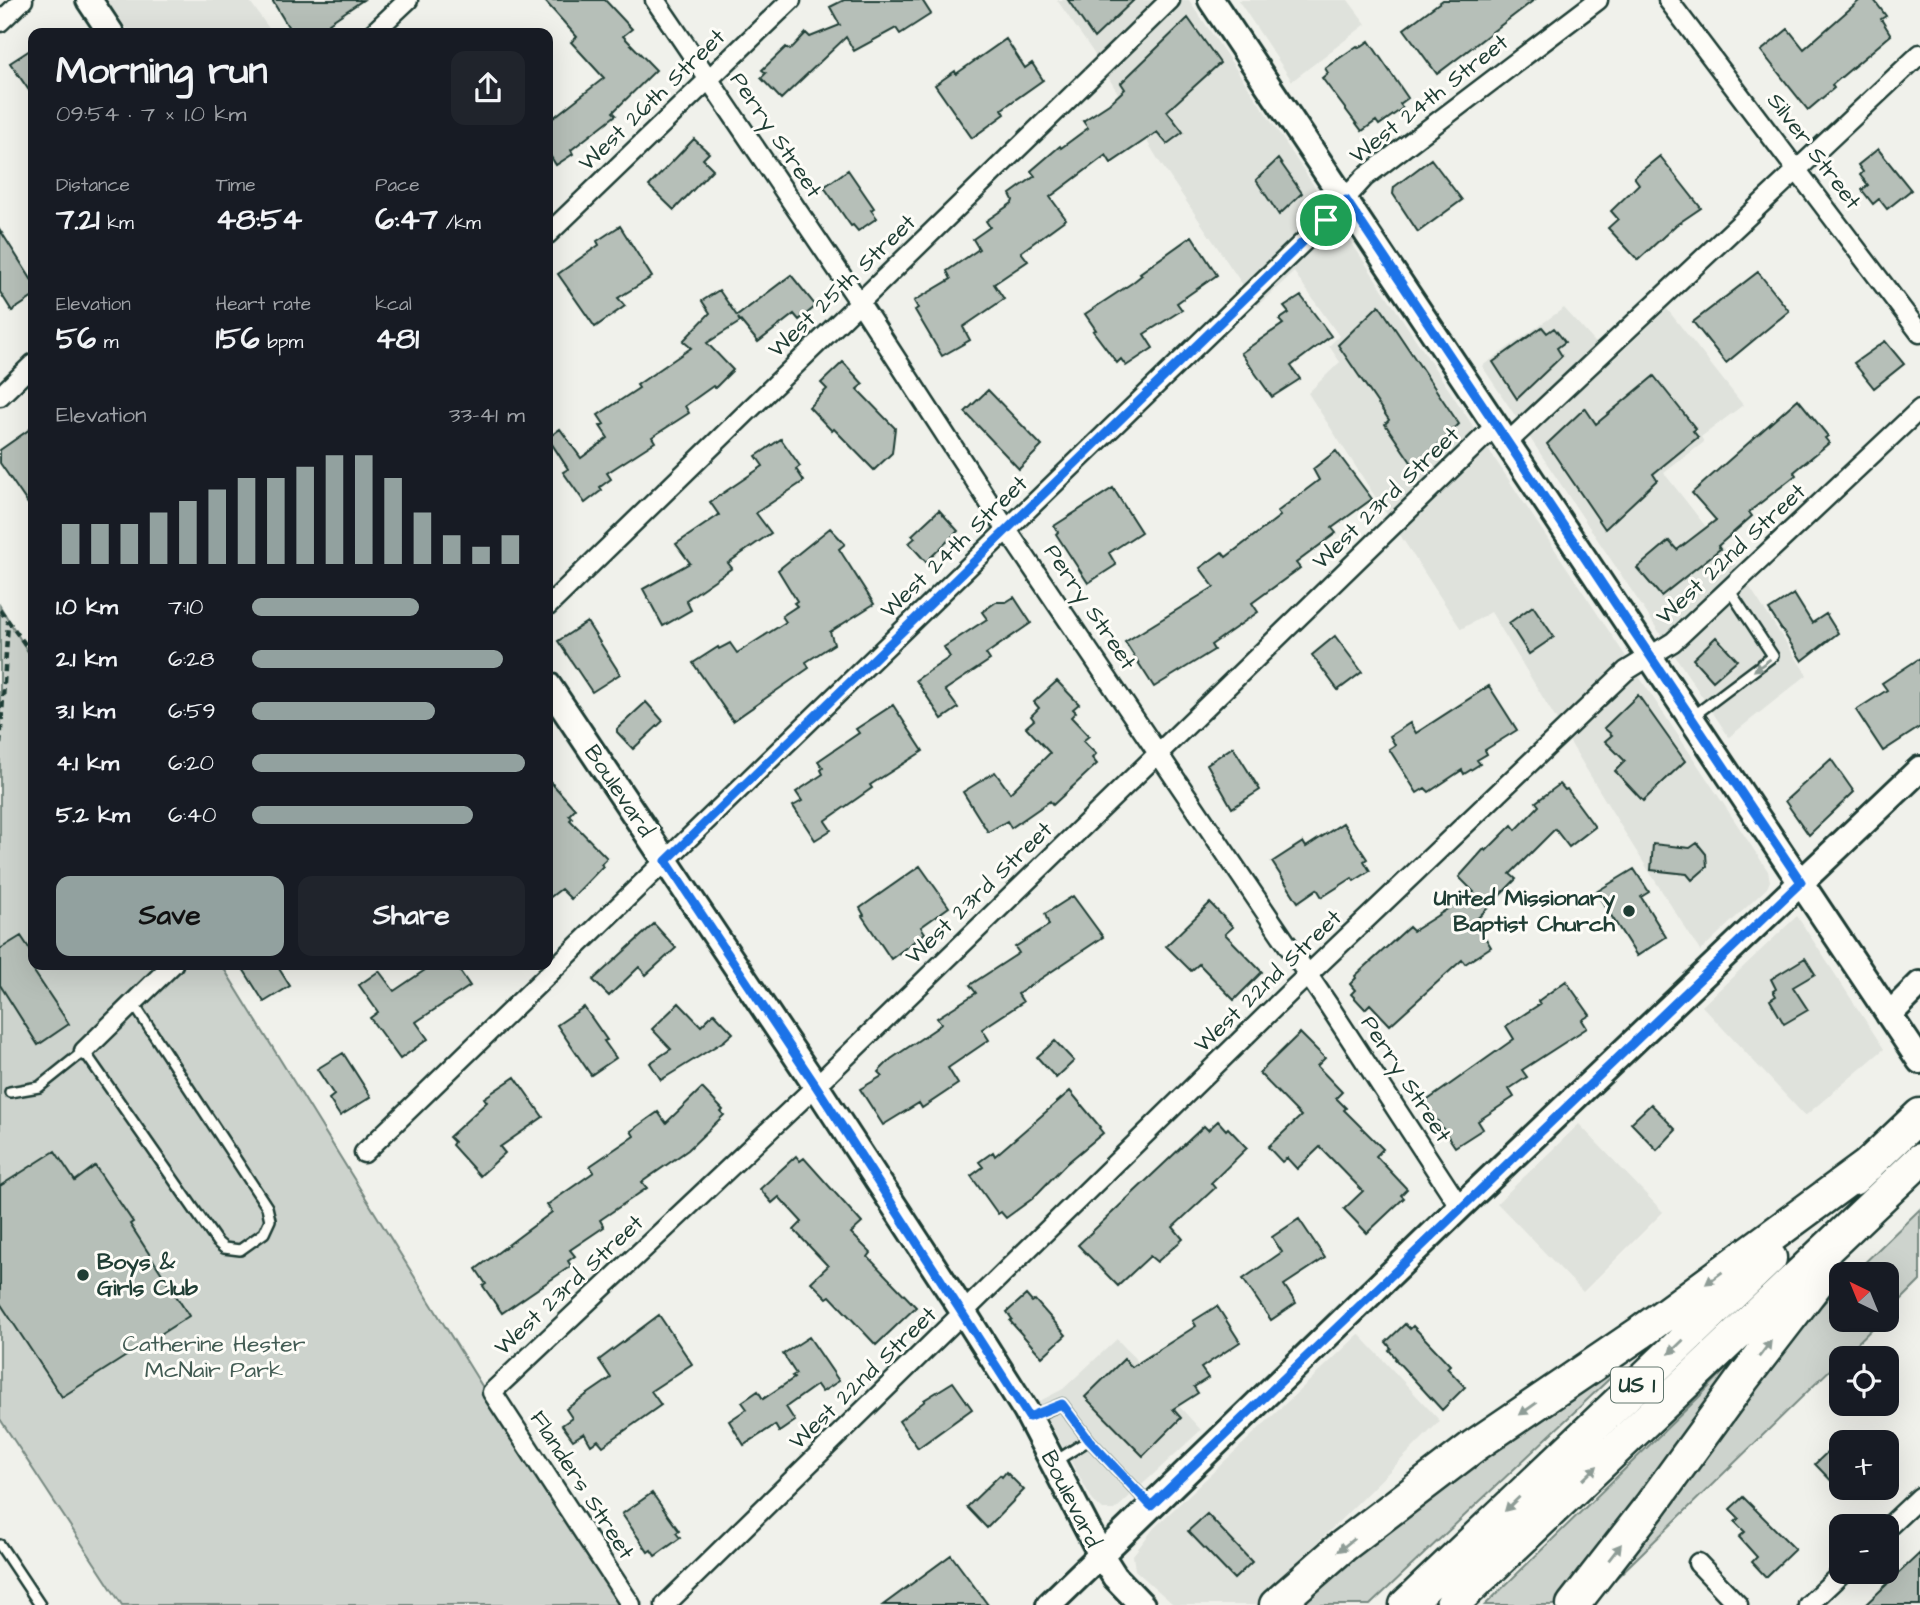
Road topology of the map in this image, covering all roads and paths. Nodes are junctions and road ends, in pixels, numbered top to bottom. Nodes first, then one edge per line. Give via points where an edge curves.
1 (23, 0) edge
2 (89, 0) edge
3 (408, 0) edge
4 (655, 0) edge
5 (791, 0) edge
6 (1170, 0) edge
7 (1211, 0) edge
8 (1598, 0) edge
9 (1668, 0) edge
10 (0, 22) edge
11 (108, 28) edge
12 (378, 28) edge
13 (1920, 54) edge
14 (709, 80) junction
15 (1797, 169) junction
16 (1346, 200) junction
17 (553, 229) edge
18 (860, 303) junction
19 (1920, 333) edge
20 (28, 369) edge
21 (0, 396) edge
22 (1920, 409) edge
23 (1501, 434) junction
24 (1007, 530) junction
25 (1730, 591) junction
26 (553, 601) edge
27 (0, 610) edge
28 (8, 623) junction
29 (28, 649) edge
30 (1651, 656) junction
31 (553, 692) edge
32 (1691, 718) junction
33 (0, 744) edge
34 (1159, 752) junction
35 (1920, 769) edge
36 (666, 861) junction
37 (1801, 882) junction
38 (167, 970) edge
39 (1308, 976) junction
40 (1920, 984) edge
41 (133, 1003) junction
42 (1889, 1014) junction
43 (84, 1051) junction
44 (1920, 1061) edge
45 (816, 1086) junction
46 (10, 1092) dead end
47 (1920, 1115) edge
48 (364, 1153) dead end
49 (1920, 1160) edge
50 (1868, 1165) junction
51 (1889, 1189) junction
52 (1460, 1207) junction
53 (964, 1313) junction
54 (492, 1392) joint
55 (1029, 1417) junction
56 (1089, 1440) junction
57 (1053, 1463) junction
58 (1920, 1497) edge
59 (1151, 1506) junction
60 (1899, 1517) edge
61 (0, 1545) edge
62 (1101, 1555) junction
63 (1698, 1563) dead end
64 (1830, 1584) edge
65 (40, 1605) edge
66 (631, 1605) edge
67 (665, 1605) edge
68 (1049, 1605) edge
69 (1142, 1605) edge
70 (1276, 1605) edge
71 (1406, 1605) edge
72 (1452, 1605) edge
73 (1573, 1605) edge
74 (1738, 1605) edge
75 (1808, 1605) edge

1 - 10 street
2 - 11 street
3 - 12 street
4 - 14 street, Perry Street
5 - 14 street, West 26th Street
6 - 18 street, West 25th Street
7 - 16 street
8 - 16 street, West 24th Street via 1365,177
9 - 15 street, Silver Street
13 - 15 street, West 23rd Street
14 - 17 street, West 26th Street
14 - 18 street, Perry Street
15 - 19 street, Silver Street
15 - 23 street, West 23rd Street
16 - 23 street
16 - 24 street, West 24th Street
18 - 24 street, Perry Street
18 - 26 street, West 25th Street
20 - 21 street
22 - 25 street, West 22nd Street
23 - 30 street
23 - 34 street, West 23rd Street
24 - 34 street, Perry Street
24 - 36 street, West 24th Street
25 - 30 street, West 22nd Street
25 -> 32 lane via 1773,656
27 - 28 path
28 - 29 path
28 - 33 path
30 - 32 street
30 - 39 street, West 22nd Street via 1626,671
31 - 36 street, Boulevard
32 - 37 street
34 - 39 street, Perry Street
34 - 45 street, West 23rd Street
35 - 37 street
36 - 45 street, Boulevard
36 - 48 street, West 24th Street
37 - 42 street
37 - 52 street
38 - 41 street
39 - 52 street, Perry Street
39 - 53 street, West 22nd Street
40 - 42 street
41 - 43 street
41 - 43 lane via 270,1213 264,1233 240,1250 217,1242
42 - 44 street
43 - 46 lane via 39,1087
45 - 53 street, Boulevard
45 - 54 street, West 23rd Street
47 - 50 highway, US 1
49 - 51 highway, US 1
50 -> 70 highway via 1640,1333 1474,1446 1343,1546
50 -> 71 highway, US 1
72 -> 51 highway, US 1
73 -> 51 highway
52 - 59 street
53 - 55 street, Boulevard
53 - 67 street, West 22nd Street
54 - 66 street, Flanders Street
55 - 56 lane via 1062,1404
55 - 57 street, Boulevard
56 - 57 lane
56 - 59 lane
57 - 62 street, Boulevard
58 - 60 street
59 - 62 street
61 - 65 lane
62 - 68 street
62 - 69 street, Boulevard
63 - 74 street
64 - 75 street

